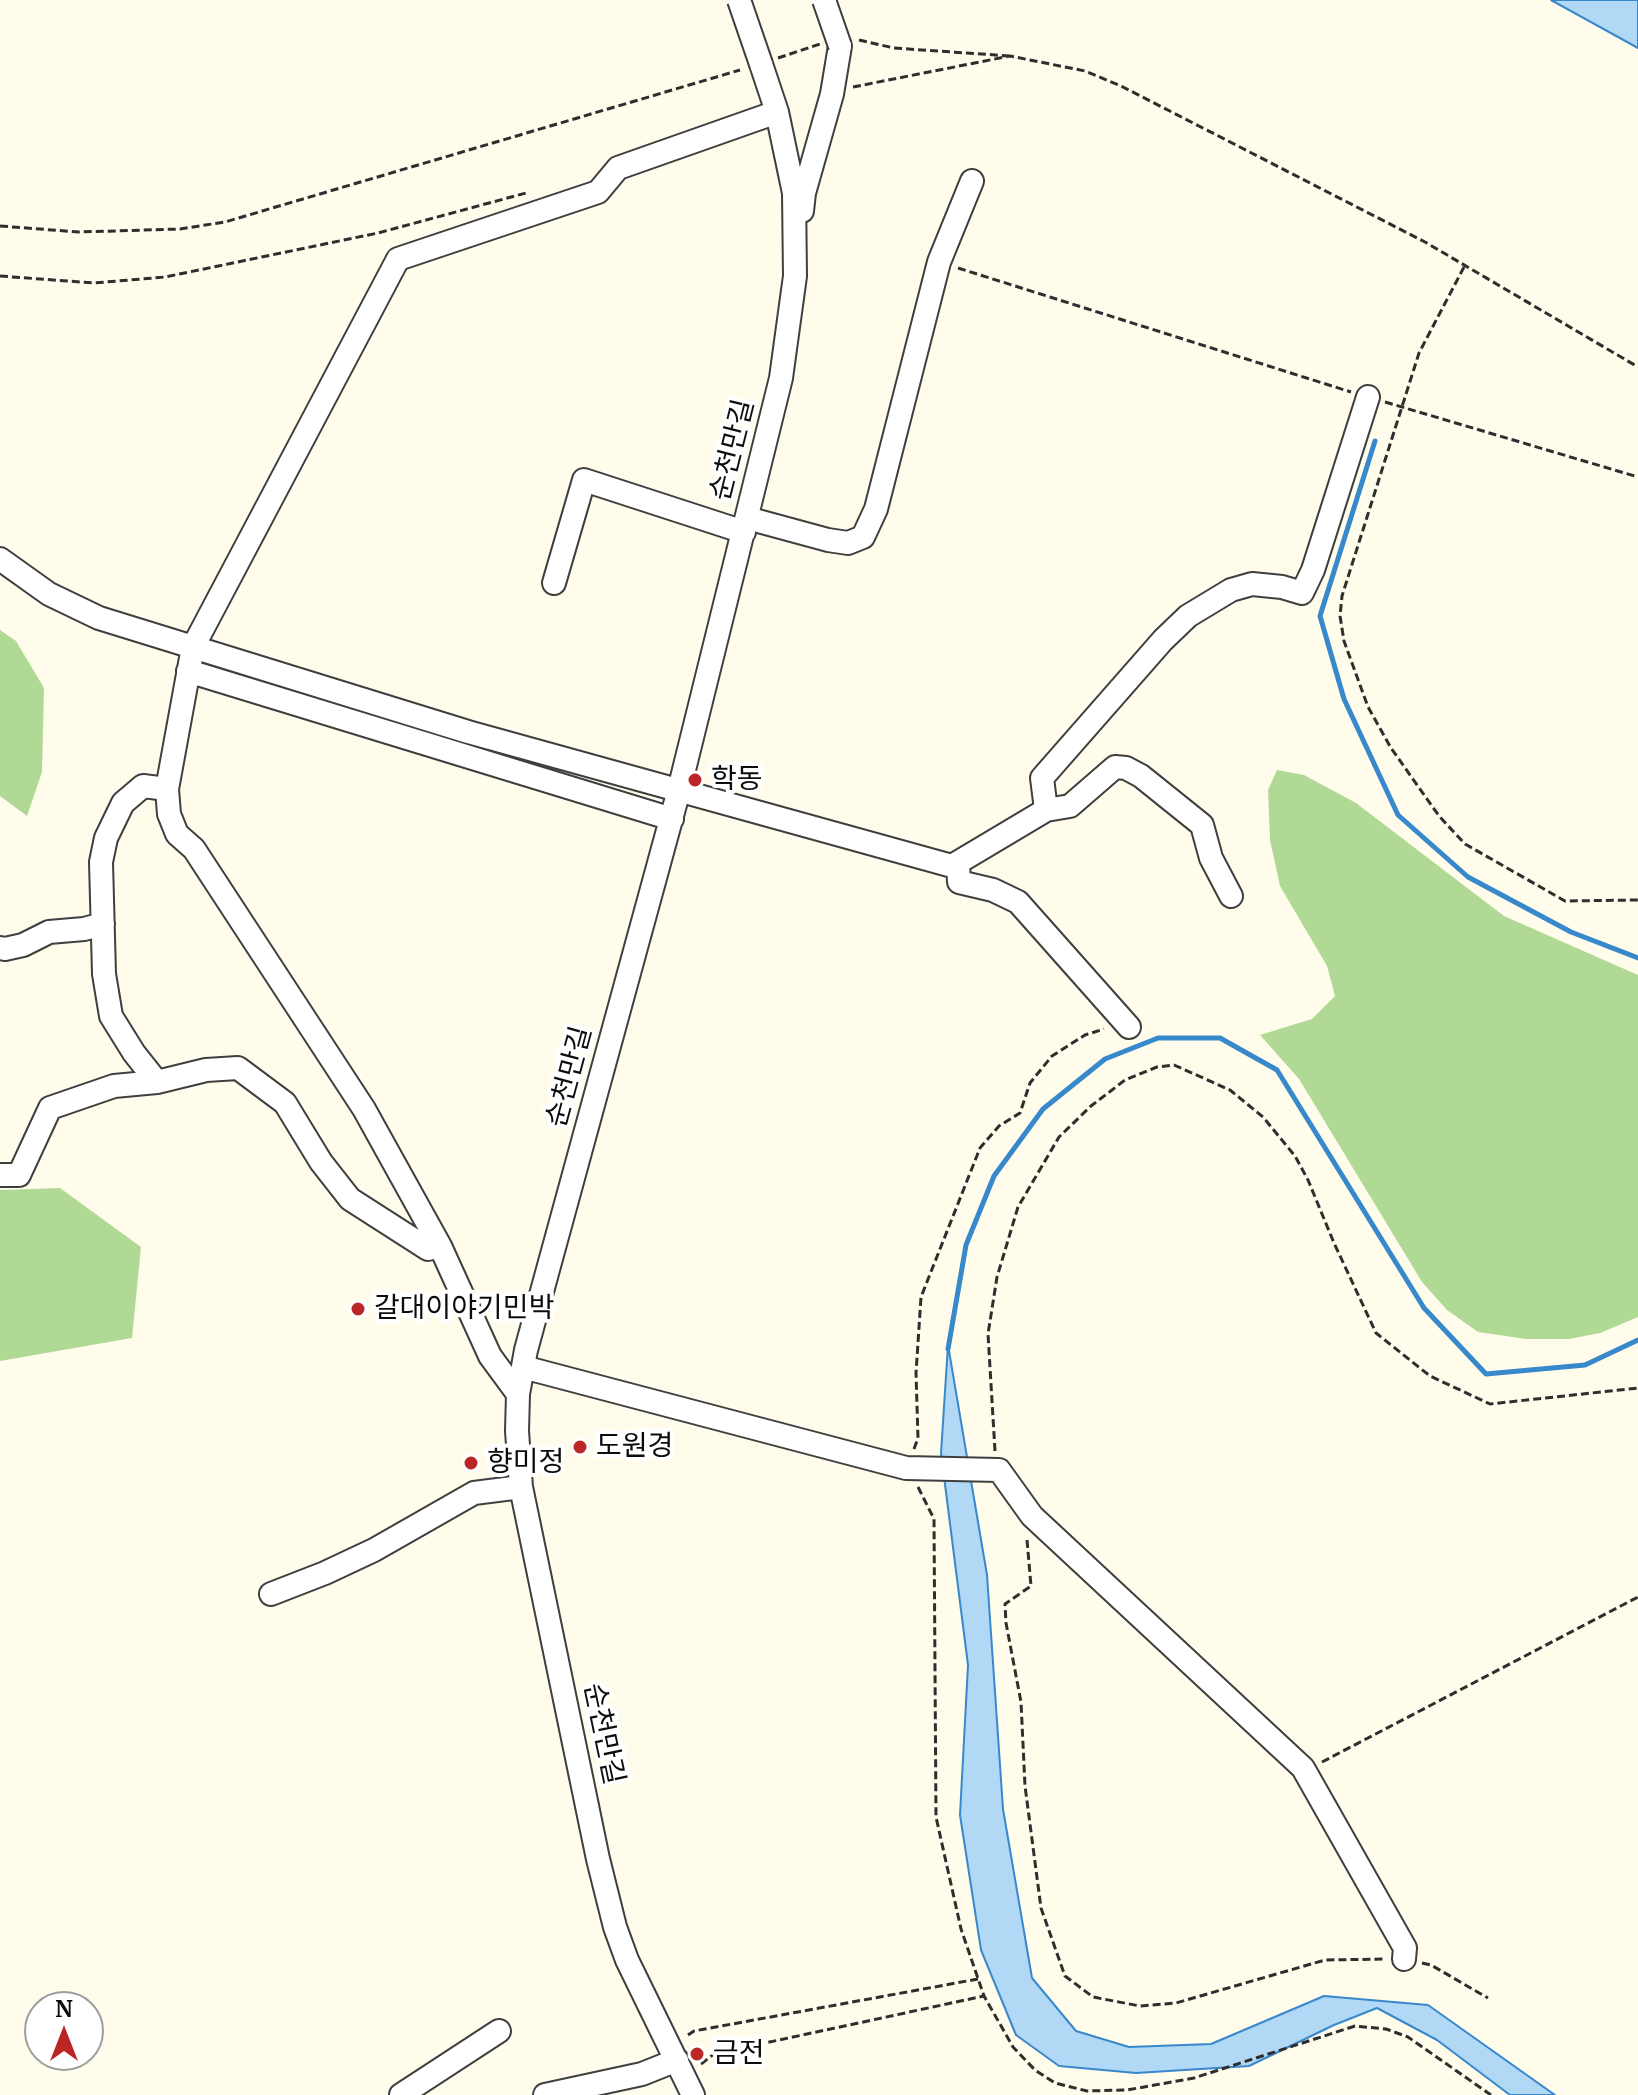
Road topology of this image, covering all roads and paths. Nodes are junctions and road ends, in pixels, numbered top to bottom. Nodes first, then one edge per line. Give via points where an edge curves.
1 (739, 0) edge
2 (824, 0) edge
3 (842, 43) junction
4 (1010, 56) junction
5 (756, 65) junction
6 (832, 94) junction
7 (777, 112) junction
8 (972, 181) dead end
9 (539, 190) dead end
10 (0, 226) edge
11 (939, 262) junction
12 (1464, 266) junction
13 (0, 276) edge
14 (795, 276) junction
15 (1638, 367) edge
16 (1368, 397) junction
17 (1403, 408) junction
18 (1638, 477) edge
19 (745, 525) junction
20 (0, 559) edge
21 (554, 583) dead end
22 (193, 647) junction
23 (188, 671) junction
24 (167, 789) junction
25 (679, 790) junction
26 (1046, 810) junction
27 (672, 819) junction
28 (958, 863) junction
29 (1231, 896) dead end
30 (1638, 900) edge
31 (103, 924) junction
32 (0, 948) edge
33 (1129, 1027) dead end
34 (1106, 1029) dead end
35 (157, 1082) junction
36 (0, 1175) edge
37 (440, 1246) junction
38 (523, 1367) junction
39 (1638, 1388) edge
40 (518, 1394) junction
41 (914, 1469) junction
42 (989, 1470) junction
43 (521, 1487) junction
44 (1032, 1516) junction
45 (271, 1594) dead end
46 (1638, 1597) edge
47 (1303, 1768) junction
48 (1404, 1959) junction
49 (978, 1979) junction
50 (984, 1996) junction
51 (1488, 1998) dead end
52 (499, 2031) dead end
53 (681, 2069) edge
54 (401, 2095) edge
55 (545, 2095) edge
56 (1491, 2095) edge

1 - 5 street, 순천만길, bridge
2 - 3 street, bridge
3 - 4 path
3 - 5 path
3 - 6 street
4 - 6 path
4 - 12 path via 1085,71 1121,86
5 - 7 street, 순천만길
5 - 10 path via 225,222 79,232
6 - 14 street via 804,193
7 - 14 street, 순천만길 via 794,193
7 - 22 street via 618,168 598,192 398,259
8 - 11 street
9 - 13 path via 378,233 165,277 94,283
11 - 16 path
11 - 19 street via 876,509 863,537 848,543
12 - 15 path
12 - 17 path via 1419,353
14 - 19 street, 순천만길 via 781,378
16 - 17 path
16 - 26 street via 1302,593 1252,584 1231,590 1188,616 1042,778
17 - 18 path
17 - 30 path via 1342,596 1344,641 1368,707 1439,816 1465,844 1565,901
19 - 21 street via 584,480
19 - 25 street, 순천만길
20 - 22 street via 70,605
22 - 23 street
22 - 25 street
23 - 24 street
23 - 27 street
24 - 31 street via 143,786 123,803 110,826 101,862
24 - 37 street via 177,834 194,849 364,1109
25 - 27 street, 순천만길
25 - 28 street via 952,866
26 - 28 street
26 - 29 street via 1070,806 1115,767 1126,768 1202,825 1211,858
27 - 38 street, 순천만길
28 - 33 street via 959,882 1018,902
31 - 32 street via 49,932 23,945
31 - 35 street via 111,1016
34 - 41 path via 1085,1035 1052,1056 1030,1083 1020,1113 999,1126 980,1148 921,1297
35 - 36 street via 114,1086 50,1108 19,1175
35 - 37 street via 238,1068 285,1103 350,1199 428,1249
37 - 40 street via 490,1356
38 - 40 street, 순천만길
38 - 41 street
39 - 42 path via 1490,1404 1430,1376 1376,1333 1308,1180 1263,1117 1230,1090 1174,1065 1157,1067 1125,1080 1059,1137 1018,1207 997,1277 988,1334 994,1449
40 - 43 street, 순천만길
41 - 42 street
41 - 49 path via 934,1519 936,1817
42 - 44 street
43 - 45 street via 474,1493 374,1550
43 - 53 street, 순천만길 via 615,1927
44 - 47 street
44 - 48 path via 1026,1531 1031,1586 1005,1604 1006,1623 1021,1702 1025,1786 1041,1908 1065,1976 1093,1997 1140,2006 1176,2003 1325,1960
46 - 47 path via 1326,1761
47 - 48 street via 1405,1948
48 - 51 path via 1431,1965
49 - 50 path
49 - 53 path via 694,2031
50 - 53 path via 714,2054
50 - 56 path via 1013,2047 1035,2070 1055,2083 1087,2091 1194,2078 1355,2026 1408,2037
52 - 54 street
53 - 55 street

